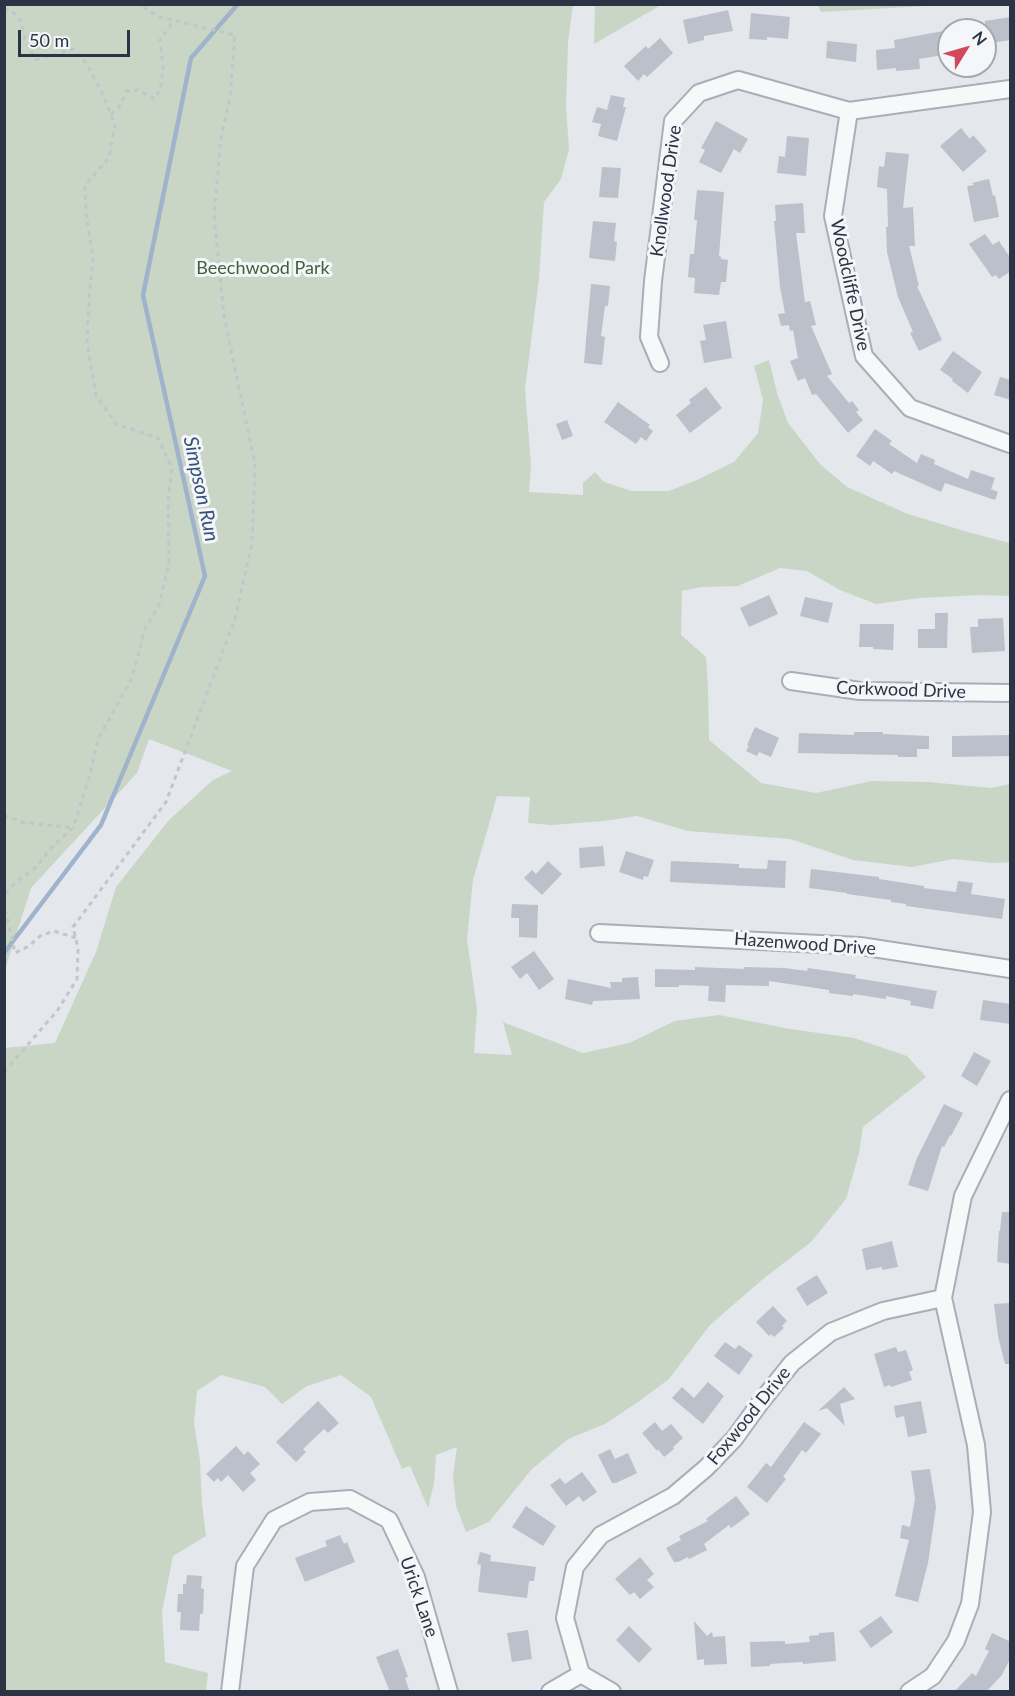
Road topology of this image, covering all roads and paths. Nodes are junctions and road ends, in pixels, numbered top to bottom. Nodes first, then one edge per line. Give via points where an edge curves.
1 (138, 4) edge
2 (4, 9) edge
3 (174, 20) junction
4 (1011, 89) edge
5 (849, 111) junction
6 (111, 114) junction
7 (660, 363) dead end
8 (1011, 444) edge
9 (791, 681) dead end
10 (1011, 693) edge
11 (5, 815) edge
12 (73, 828) junction
13 (4, 831) edge
14 (4, 895) edge
15 (4, 910) edge
16 (599, 933) dead end
17 (76, 938) junction
18 (1011, 969) edge
19 (4, 1072) edge
20 (1011, 1100) edge
21 (943, 1298) junction
22 (581, 1674) junction
23 (230, 1692) edge
24 (450, 1692) edge
25 (550, 1692) edge
26 (612, 1692) edge
27 (909, 1692) edge

1 - 3 path
2 - 6 path via 12,11 21,22 36,60 73,49 87,64
3 - 6 path via 160,40 163,69 155,99 138,90 127,91
3 - 17 path via 235,35 214,215 224,316 255,464 252,543 236,619 166,802 73,927
4 - 5 street, Knollwood Drive
5 - 7 street, Knollwood Drive via 738,80 699,93 673,121 649,337
5 - 8 street, Woodcliffe Drive via 833,216 864,356 910,408
6 - 12 path via 115,124 109,158 85,184 93,260 87,342 96,395 116,424 158,438 172,468 168,502 170,563 159,605 145,629 132,678 98,739
9 - 10 street, Corkwood Drive via 860,691
11 - 12 path via 21,822
11 - 13 path
12 - 14 path
15 - 17 path via 15,953 54,931
16 - 18 street, Hazenwood Drive via 860,946
17 - 19 path via 76,979 57,1011
20 - 21 street via 963,1196
21 - 22 street, Foxwood Drive via 883,1311 831,1332 792,1363 734,1439 706,1468 673,1496 601,1535 575,1568 565,1618
21 - 27 street via 976,1445 982,1512 970,1604 956,1641 933,1676
22 - 25 street
22 - 26 street
23 - 24 street, Urick Lane via 245,1566 274,1520 310,1502 350,1500 389,1520 416,1577

